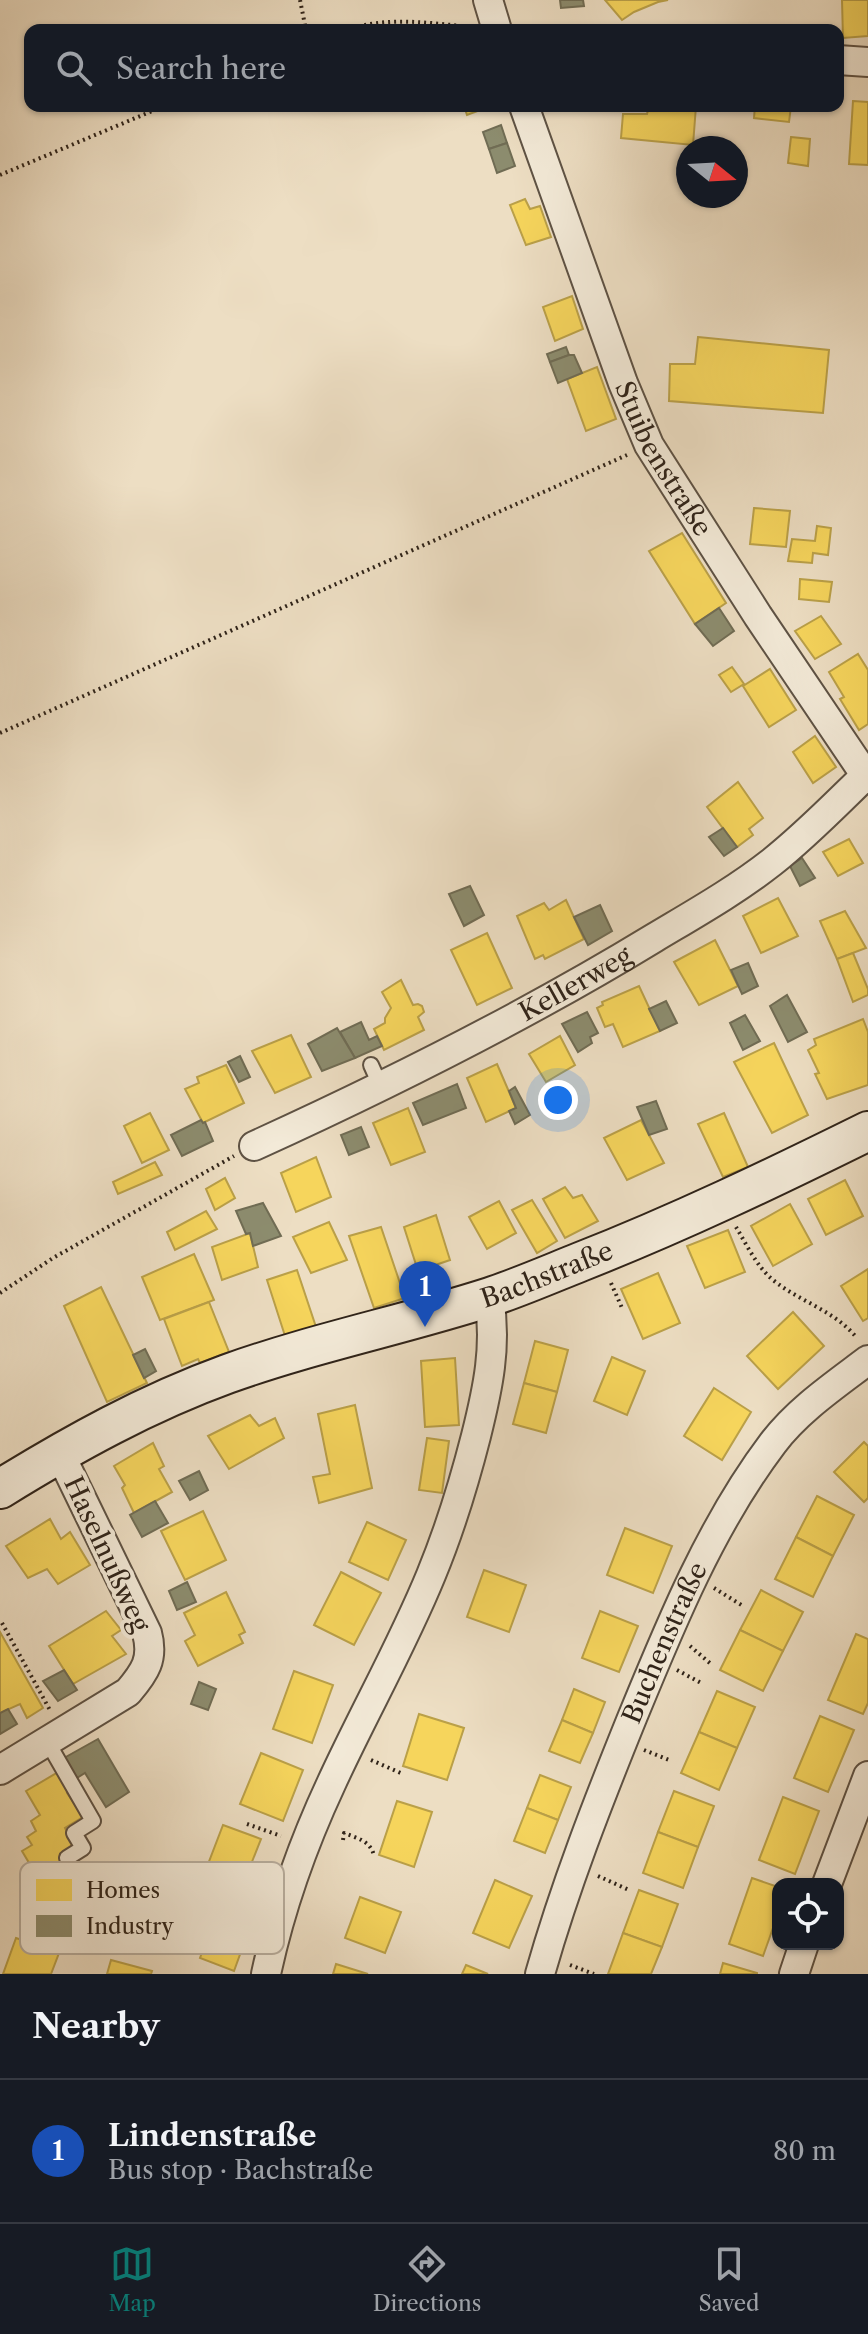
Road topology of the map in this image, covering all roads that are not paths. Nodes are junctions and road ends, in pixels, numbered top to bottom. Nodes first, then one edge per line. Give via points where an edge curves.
1 (488, 0) edge
2 (488, 24) edge
3 (844, 60) edge
4 (868, 62) edge
5 (526, 112) edge
6 (867, 777) edge
7 (868, 1131) edge
8 (254, 1146) road end
9 (489, 1297) junction
10 (865, 1352) edge
11 (59, 1452) junction
12 (0, 1489) edge
13 (55, 1737) junction
14 (0, 1770) edge
15 (868, 1776) edge
16 (67, 1858) dead end
17 (829, 1878) edge
18 (284, 1905) edge
19 (802, 1950) edge
20 (271, 1954) edge
21 (266, 1974) edge
22 (540, 1974) edge
23 (794, 1974) edge

1 - 2 street
3 - 4 street
5 - 6 street, Stuibenstraße via 649,445
6 - 8 street, Kellerweg via 803,837 737,887 625,956 534,1007 376,1075
7 - 9 street, Bachstraße via 669,1227
9 - 11 street, Bachstraße via 224,1375 148,1406
9 - 18 street via 491,1363 449,1530 347,1750
10 - 22 street, Buchenstraße via 774,1441 727,1513 642,1695 574,1866
11 - 12 street, Bachstraße
11 - 13 street, Haselnußweg via 151,1646 141,1677 128,1692
13 - 14 street, Haselnußweg
13 - 16 lane via 93,1821 74,1833 83,1848
15 - 17 street
19 - 23 street
20 - 21 street

